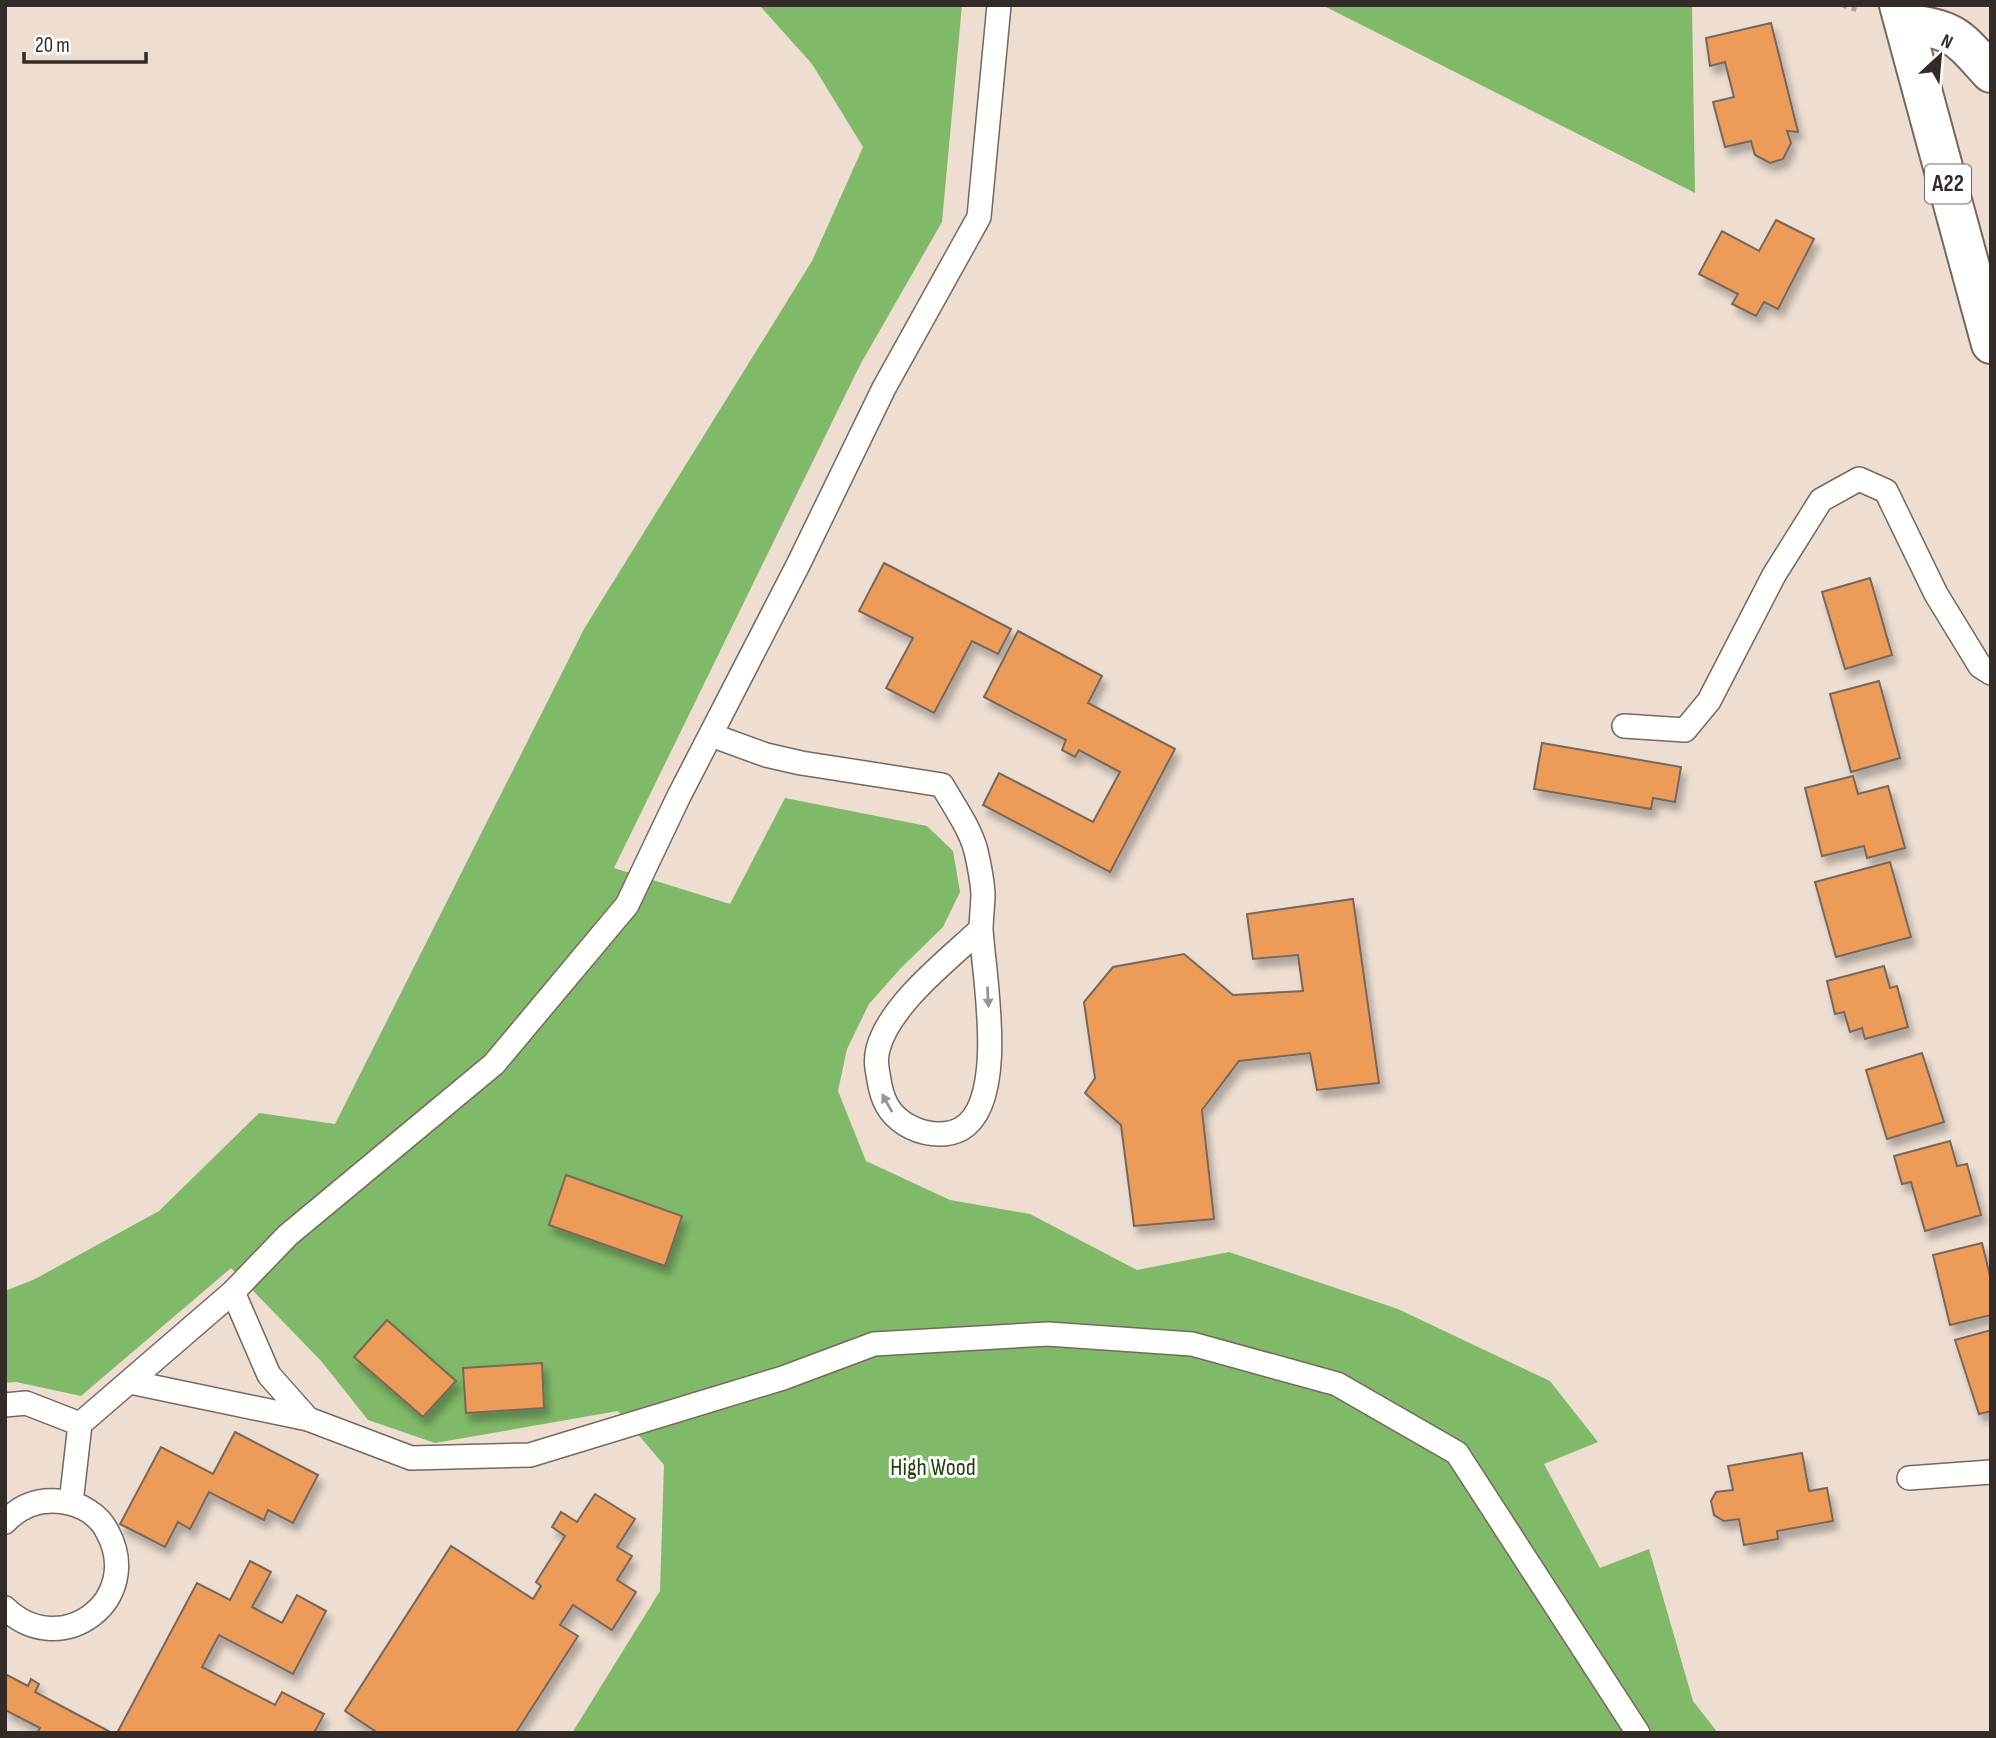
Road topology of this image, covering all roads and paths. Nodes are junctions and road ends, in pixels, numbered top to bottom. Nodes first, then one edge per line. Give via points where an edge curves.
1 (999, 5) edge
2 (1902, 15) edge
3 (1991, 73) edge
4 (1991, 344) edge
5 (1991, 673) edge
6 (1624, 726) dead end
7 (711, 735) junction
8 (981, 929) junction
9 (233, 1292) junction
10 (130, 1382) junction
11 (5, 1405) edge
12 (307, 1419) junction
13 (80, 1424) junction
14 (1991, 1472) edge
15 (1909, 1478) dead end
16 (71, 1503) junction
17 (5, 1522) edge
18 (5, 1608) edge
19 (1638, 1733) edge

1 - 7 lane via 979,217 884,388
2 - 3 main road via 1959,38
2 - 4 main road, A22
5 - 6 lane via 1980,666 1936,594 1886,491 1859,480 1821,499 1774,575 1709,701 1685,730
7 - 8 lane via 801,763 942,785 976,849 983,893
7 - 9 lane via 627,905 494,1064 288,1236
8 -> 8 lane via 990,1048 983,1095 978,1112 962,1128 945,1134 924,1132 905,1124 882,1100 878,1048 912,993
9 - 10 lane
9 - 12 lane via 269,1375
10 - 12 lane
10 - 13 lane
11 - 13 lane via 26,1403
12 - 19 lane via 411,1458 530,1455 783,1378 874,1344 1048,1334 1192,1344 1337,1384 1457,1453
13 - 16 lane
14 - 15 lane
16 - 17 lane via 50,1500 31,1504
16 - 18 lane via 97,1518 114,1543 115,1583 106,1601 92,1616 55,1629 34,1626

